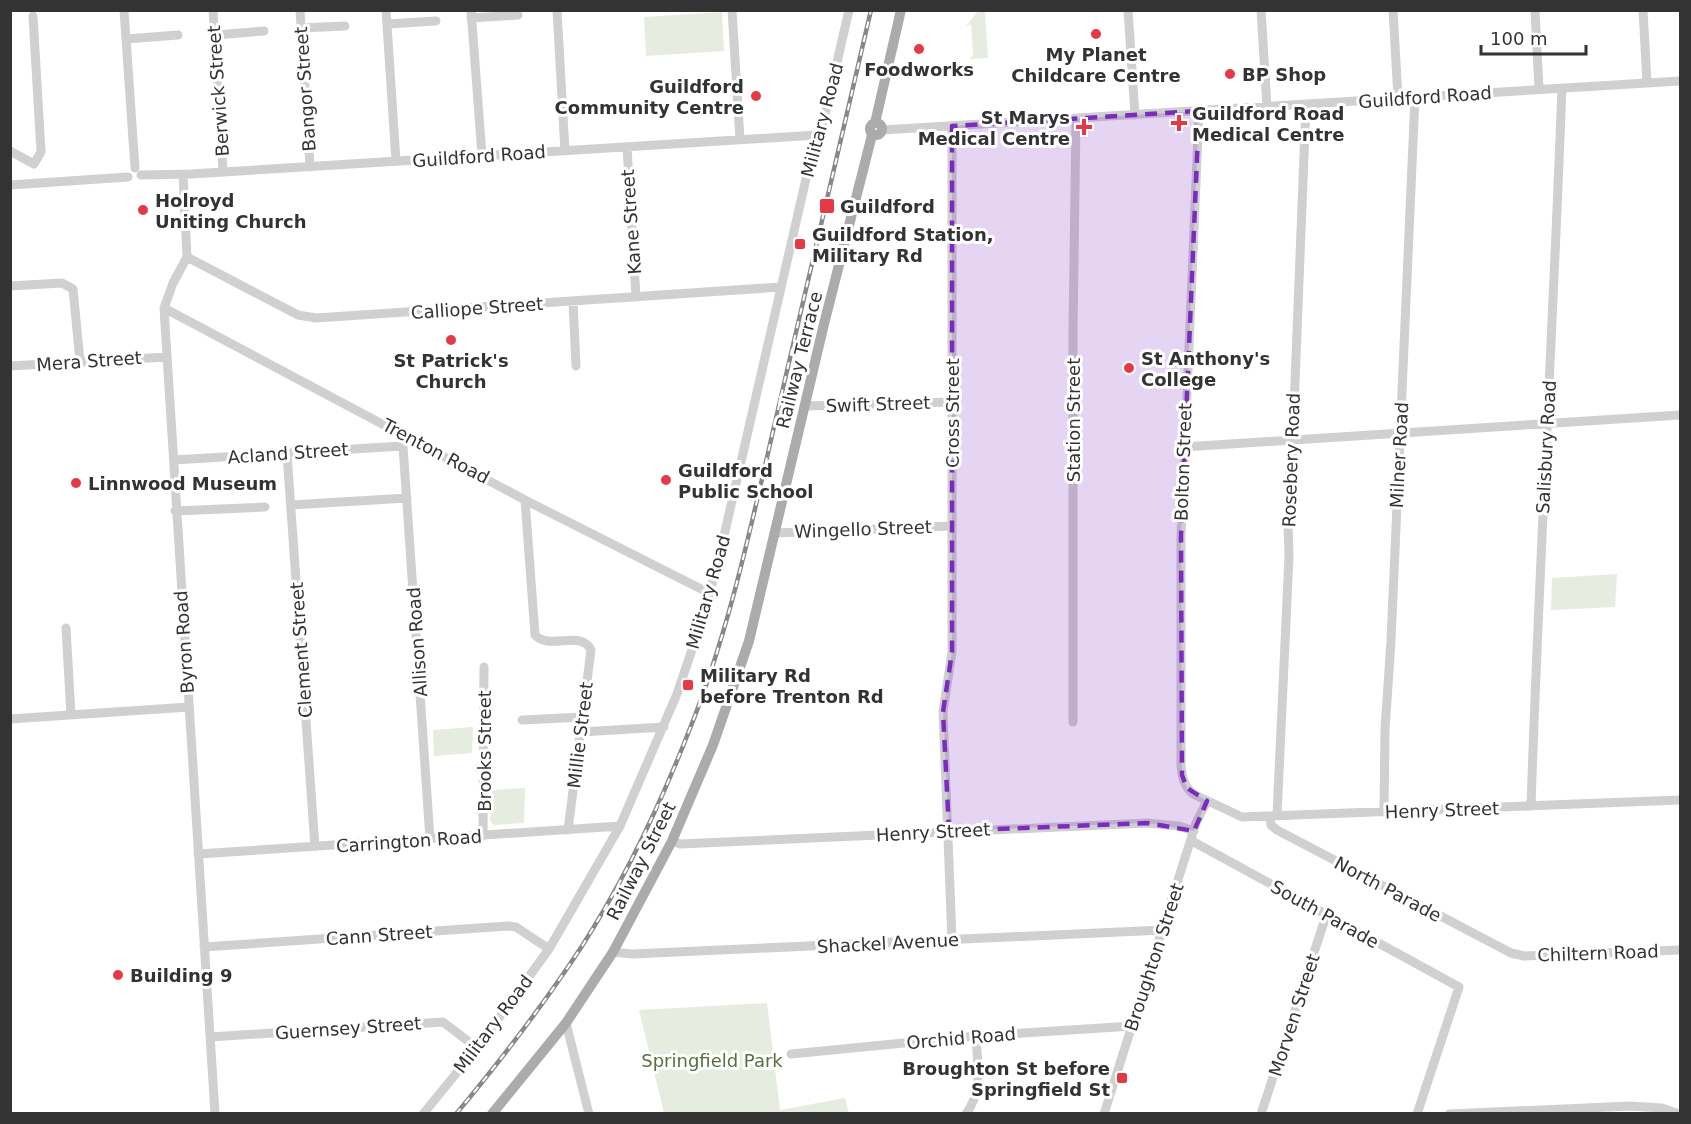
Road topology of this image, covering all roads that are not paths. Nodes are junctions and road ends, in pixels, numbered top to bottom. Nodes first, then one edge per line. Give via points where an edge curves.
1 (124, 10) edge
2 (213, 10) edge
3 (300, 10) edge
4 (386, 10) edge
5 (557, 10) edge
6 (732, 10) edge
7 (849, 10) edge
8 (901, 10) edge
9 (1128, 10) edge
10 (1261, 10) edge
11 (1393, 10) edge
12 (1535, 10) edge
13 (1643, 10) edge
14 (471, 14) edge
15 (518, 15) dead end
16 (33, 16) dead end
17 (436, 21) dead end
18 (387, 24) junction
19 (345, 26) dead end
20 (301, 28) junction
21 (264, 31) dead end
22 (215, 34) junction
23 (178, 35) dead end
24 (126, 39) junction
25 (1680, 81) edge
26 (1647, 83) junction
27 (1562, 88) junction
28 (1539, 90) junction
29 (1415, 97) junction
30 (1398, 98) junction
31 (1306, 105) junction
32 (1267, 107) junction
33 (1199, 111) junction
34 (1135, 115) junction
35 (1076, 119) junction
36 (952, 126) junction
37 (876, 129) junction
38 (817, 135) junction
39 (740, 140) junction
40 (627, 147) junction
41 (10, 151) edge
42 (565, 151) junction
43 (482, 155) junction
44 (396, 161) junction
45 (310, 167) junction
46 (138, 172) junction
47 (223, 172) junction
48 (183, 175) junction
49 (13, 185) edge
50 (187, 257) junction
51 (10, 286) edge
52 (782, 287) junction
53 (636, 297) junction
54 (573, 301) junction
55 (164, 308) junction
56 (167, 357) junction
57 (80, 361) junction
58 (10, 366) edge
59 (576, 366) dead end
60 (952, 402) junction
61 (804, 406) junction
62 (1680, 415) edge
63 (1548, 424) junction
64 (1400, 433) junction
65 (409, 437) junction
66 (1292, 440) junction
67 (403, 446) junction
68 (1184, 447) junction
69 (287, 454) junction
70 (174, 460) junction
71 (407, 498) junction
72 (525, 500) junction
73 (291, 505) junction
74 (265, 507) dead end
75 (176, 511) junction
76 (951, 526) junction
77 (775, 533) junction
78 (709, 593) junction
79 (760, 593) joint
80 (66, 628) dead end
81 (484, 667) dead end
82 (189, 707) junction
83 (71, 715) junction
84 (583, 717) junction
85 (10, 719) edge
86 (522, 720) dead end
87 (1073, 722) dead end
88 (664, 727) junction
89 (581, 732) junction
90 (1680, 792) edge
91 (1680, 800) edge
92 (1207, 801) junction
93 (1531, 806) junction
94 (1384, 812) junction
95 (1273, 816) junction
96 (620, 826) junction
97 (1196, 827) junction
98 (568, 830) junction
99 (949, 831) junction
100 (483, 836) junction
101 (430, 839) junction
102 (672, 841) junction
103 (315, 847) junction
104 (198, 854) junction
105 (1326, 916) junction
106 (1163, 930) junction
107 (952, 940) junction
108 (204, 947) junction
109 (549, 949) junction
110 (1680, 950) edge
111 (612, 952) junction
112 (1515, 954) joint
113 (566, 1023) junction
114 (1132, 1026) junction
115 (976, 1036) junction
116 (210, 1037) junction
117 (477, 1048) junction
118 (791, 1054) dead end
119 (1565, 1111) edge
120 (215, 1113) edge
121 (423, 1113) edge
122 (492, 1113) edge
123 (589, 1113) edge
124 (966, 1113) edge
125 (1104, 1113) edge
126 (1261, 1113) edge
127 (1417, 1113) edge
128 (1449, 1113) edge
129 (1679, 1113) edge

1 - 24 street
2 - 22 street, Berwick Street
3 - 20 street, Bangor Street
4 - 18 street
5 - 42 street
6 - 39 street
7 - 38 street, Military Road
8 - 37 main road, Railway Terrace
9 - 34 street
10 - 32 street
11 - 30 street
12 - 28 street
13 - 26 street
14 - 15 street
14 - 43 street
16 - 41 street via 41,152 34,164
17 - 18 street
18 - 44 street
19 - 20 street
20 - 45 street, Bangor Street
21 - 22 street
22 - 47 street, Berwick Street
23 - 24 street
24 - 46 street
25 - 26 street, Guildford Road
26 - 27 street, Guildford Road
27 - 28 street, Guildford Road
27 - 63 street, Salisbury Road
28 - 29 street, Guildford Road
29 - 30 street, Guildford Road
29 - 64 street, Milner Road
30 - 31 street, Guildford Road
31 - 32 street, Guildford Road
31 - 66 street, Rosebery Road
32 - 33 street, Guildford Road
33 - 34 street, Guildford Road
33 - 68 street, Bolton Street
34 - 35 street, Guildford Road
35 - 36 street, Guildford Road
35 - 87 street, Station Street
36 - 37 street, Guildford Road
36 - 60 street, Cross Street
37 - 61 main road, Railway Terrace
38 - 39 street, Guildford Road
38 - 52 street, Military Road
39 - 40 street, Guildford Road
40 - 42 street, Guildford Road
40 - 53 street, Kane Street
42 - 43 street, Guildford Road
43 - 44 street, Guildford Road
44 - 45 street, Guildford Road
45 - 47 street, Guildford Road
46 - 48 street, Guildford Road
46 - 49 street via 129,171 128,177
47 - 48 street, Guildford Road
48 - 50 street
50 - 54 street, Calliope Street via 308,318
50 - 55 street, Byron Road
51 - 57 street via 62,283 73,289
52 - 53 street, Calliope Street
52 - 78 street, Military Road
53 - 54 street, Calliope Street
54 - 59 street
55 - 56 street, Byron Road
55 - 65 street, Trenton Road
56 - 57 street, Mera Street
56 - 70 street, Byron Road
57 - 58 street, Mera Street
60 - 61 street, Swift Street
60 - 76 street, Cross Street
61 - 77 main road, Railway Terrace
62 - 63 street
63 - 64 street
63 - 93 street, Salisbury Road
64 - 66 street
64 - 94 street, Milner Road
65 - 67 street
65 - 72 street, Trenton Road
66 - 68 street
66 - 95 street, Rosebery Road
67 - 69 street, Acland Street
67 - 71 street, Allison Road
68 - 92 street, Bolton Street via 1180,536 1181,766 1187,788
69 - 70 street, Acland Street
69 - 73 street, Clement Street
70 - 75 street, Byron Road
71 - 73 street
71 - 101 street, Allison Road
72 - 78 street, Trenton Road
72 - 84 street, Millie Street via 535,635 546,642 576,640 590,647
73 - 103 street, Clement Street
74 - 75 street
75 - 82 street, Byron Road
76 - 77 street, Wingello Street
76 - 99 street, Cross Street via 951,671 943,712
77 - 79 main road, Railway Terrace
78 - 88 street, Military Road
79 - 102 main road, Railway Street via 749,641 717,735
80 - 83 street
81 - 100 street, Brooks Street
82 - 83 street
82 - 104 street, Byron Road
83 - 85 street
84 - 86 street
84 - 89 street, Millie Street
88 - 89 street
88 - 96 street, Military Road
89 - 98 street, Millie Street
90 - 91 street
91 - 93 street, Henry Street
92 - 95 street, Henry Street via 1242,817
92 - 97 street, Broughton Street
93 - 94 street, Henry Street
94 - 95 street, Henry Street
95 - 112 street, North Parade via 1271,825 1277,830
96 - 98 street, Carrington Road
96 - 109 street, Military Road
97 - 99 street, Henry Street via 1147,823
97 - 105 street, South Parade
97 - 106 street, Broughton Street
98 - 100 street, Carrington Road
99 - 102 street, Henry Street via 680,844
99 - 107 street, Cross Street
100 - 101 street, Carrington Road
101 - 103 street, Carrington Road
102 - 111 main road, Railway Street
103 - 104 street, Carrington Road
104 - 108 street, Byron Road
105 - 126 street, Morven Street
105 - 127 street, South Parade via 1459,987
106 - 107 street, Shackel Avenue
106 - 114 street, Broughton Street
107 - 111 street, Shackel Avenue
108 - 109 street, Cann Street via 508,926 516,927
108 - 116 street, Byron Road
109 - 117 street, Military Road
110 - 112 street, Chiltern Road
111 - 113 main road, Railway Street
113 - 122 main road, Railway Street
113 - 123 street
114 - 115 street, Orchid Road
114 - 125 street, Broughton Street
115 - 118 street, Orchid Road
115 - 124 street via 979,1085
116 - 117 street, Guernsey Street via 443,1022
116 - 120 street, Byron Road
117 - 121 street, Military Road
119 - 128 street
119 - 129 street via 1642,1107

